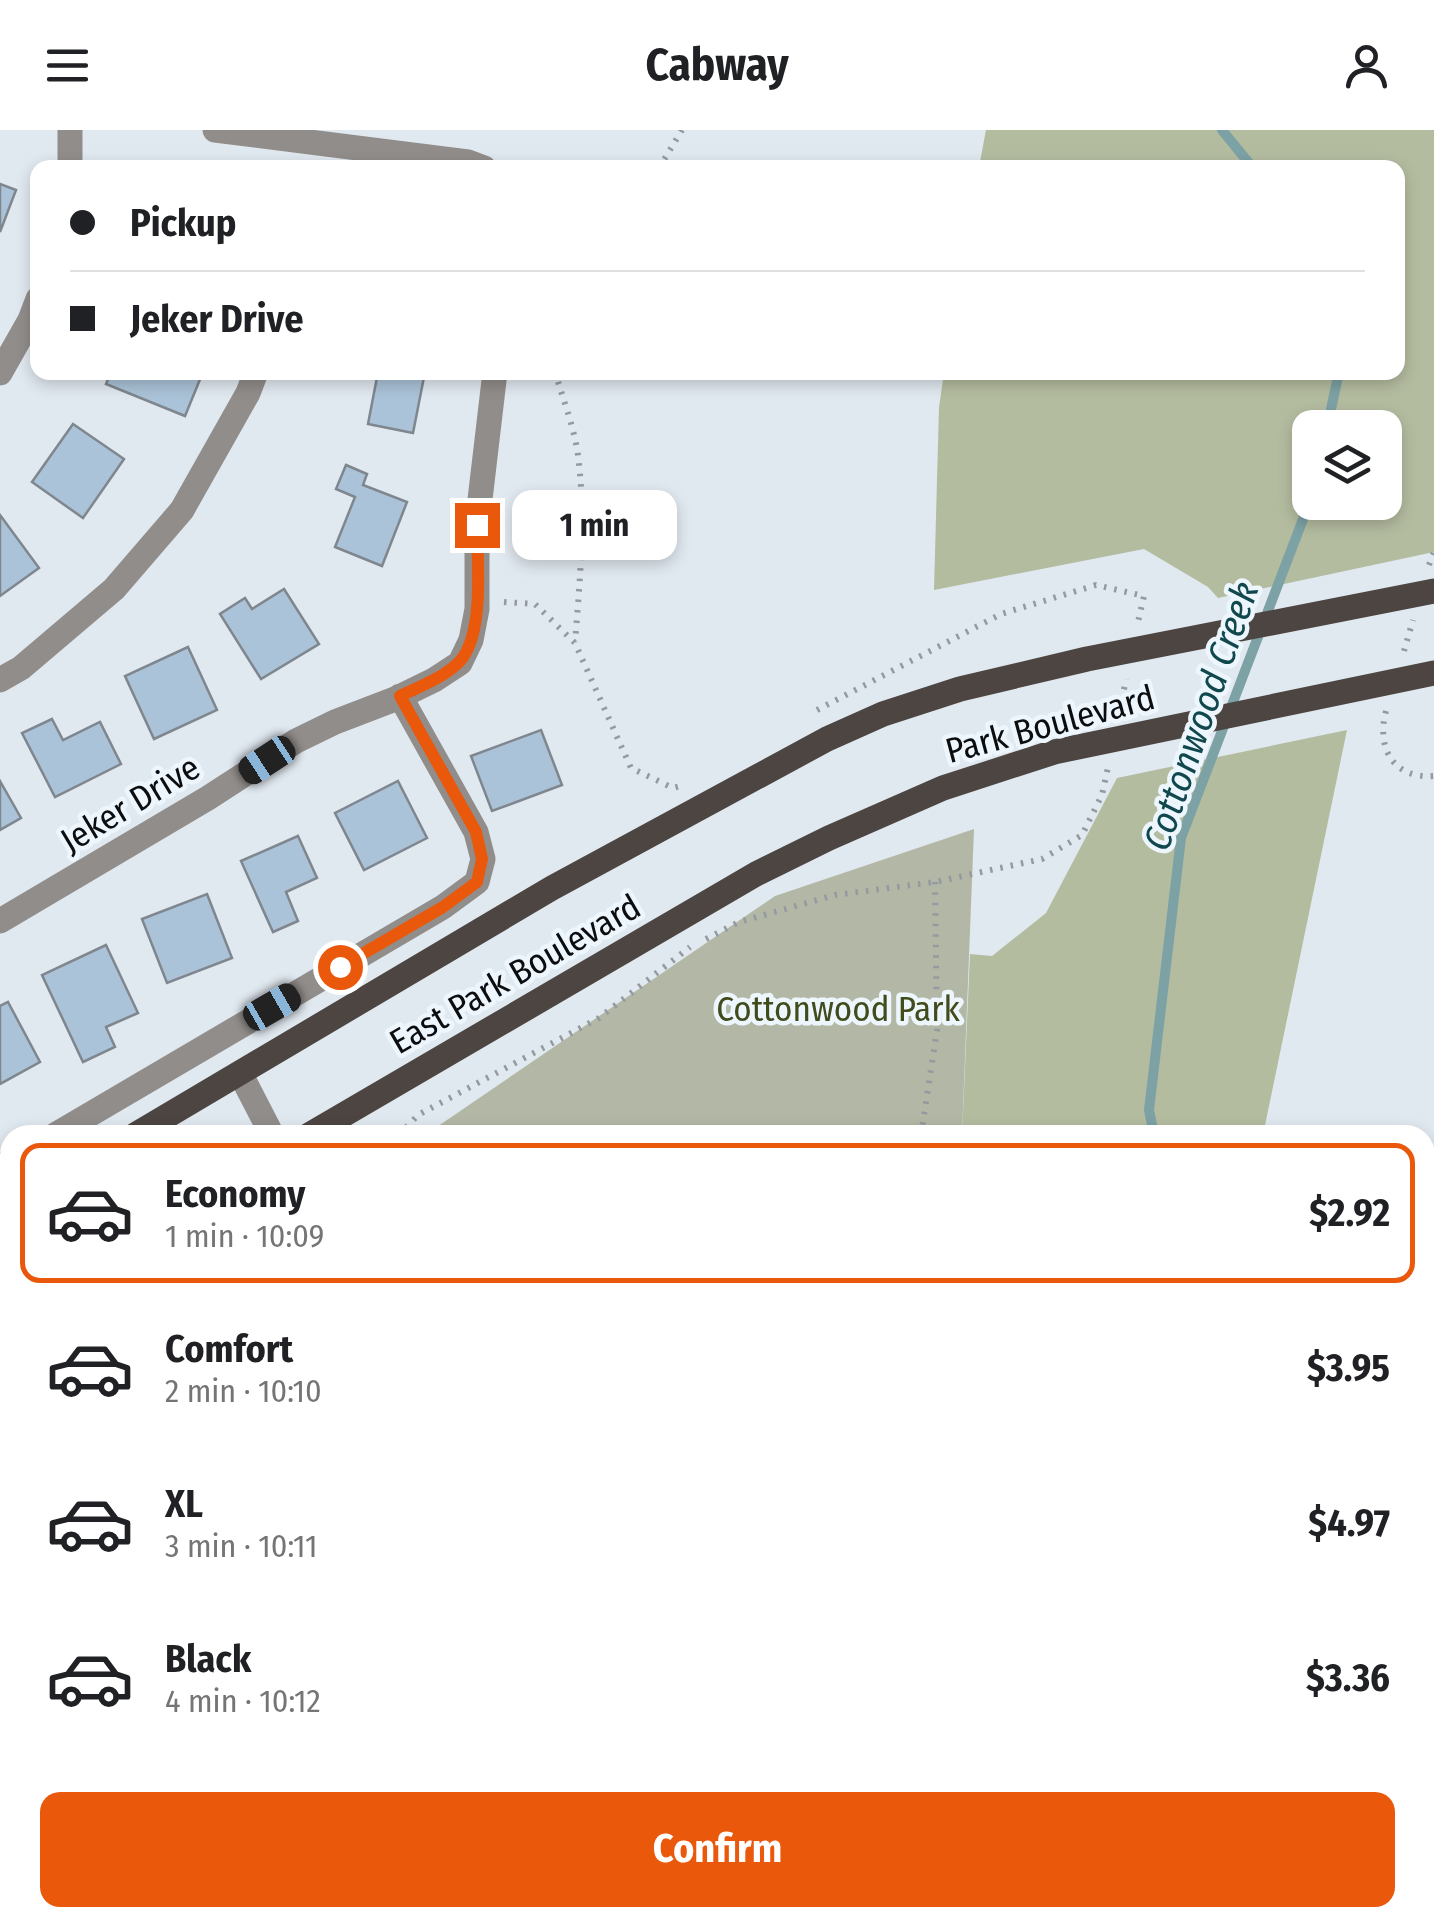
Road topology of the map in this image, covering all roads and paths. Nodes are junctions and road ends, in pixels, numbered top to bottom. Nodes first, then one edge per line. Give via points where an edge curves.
1 (70, 130) edge
2 (216, 130) edge
3 (682, 130) edge
4 (305, 155) edge
5 (70, 160) edge
6 (421, 160) edge
7 (664, 160) edge
8 (30, 320) edge
9 (0, 373) edge
10 (253, 380) edge
11 (494, 380) edge
12 (557, 380) edge
13 (1434, 591) edge
14 (477, 601) junction
15 (1136, 632) dead end
16 (576, 643) junction
17 (1128, 668) dead end
18 (1434, 673) edge
19 (0, 680) edge
20 (400, 696) junction
21 (801, 720) dead end
22 (1117, 723) dead end
23 (1109, 759) dead end
24 (765, 772) joint
25 (688, 782) dead end
26 (756, 874) joint
27 (935, 882) junction
28 (0, 921) edge
29 (240, 1073) junction
30 (73, 1125) edge
31 (152, 1125) edge
32 (267, 1125) edge
33 (326, 1125) edge
34 (408, 1125) edge
35 (923, 1125) edge

1 - 5 street
2 - 4 street
3 - 7 path
4 - 6 street
8 - 9 street
10 - 19 street via 182,510 114,589
11 - 14 street, Jeker Drive via 477,525
12 - 16 path via 578,452 582,504
13 - 24 main road, Park Boulevard via 1087,658 922,700
14 - 16 path via 535,604
14 - 20 street, Jeker Drive via 460,663
15 - 21 path via 1144,596 1096,585 1001,614
16 - 25 path via 632,768 673,788
17 - 22 path
18 - 26 main road, Park Boulevard via 1054,752 944,788
20 - 28 street, Jeker Drive via 296,741
20 - 30 street via 476,832 482,859 477,882
23 - 27 path via 1102,795 1082,835 1042,859
24 - 29 main road, East Park Boulevard via 552,888
26 - 33 main road, East Park Boulevard
27 - 34 path via 835,895 739,922 693,945 598,1018
27 - 35 path via 937,1030
29 - 31 main road, East Park Boulevard
29 - 32 street

